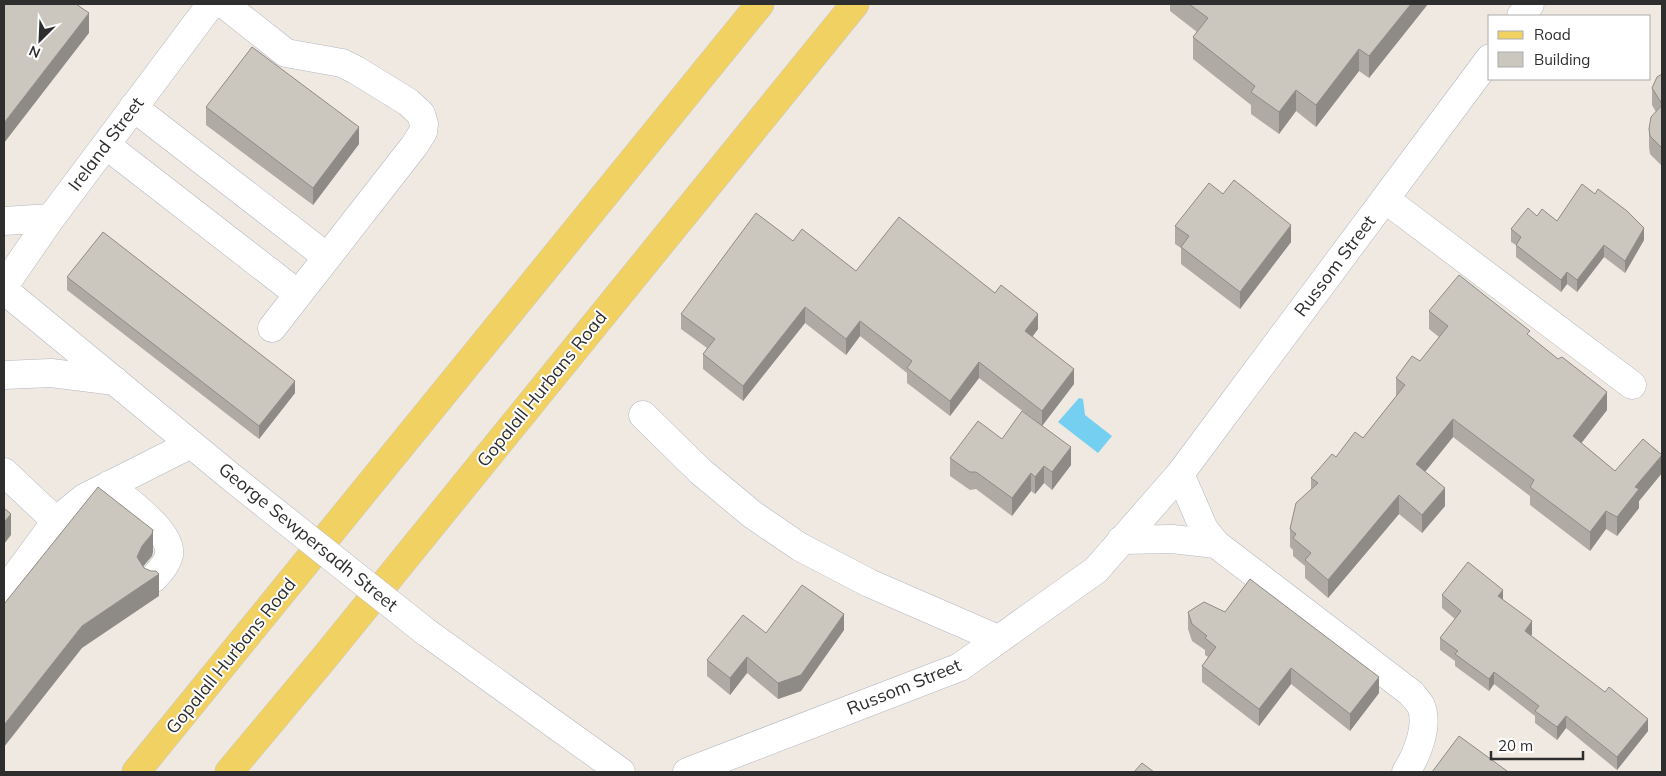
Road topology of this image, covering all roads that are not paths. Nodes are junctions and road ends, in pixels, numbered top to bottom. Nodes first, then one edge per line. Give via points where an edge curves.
1 (212, 4) edge
2 (224, 4) edge
3 (760, 4) edge
4 (854, 4) edge
5 (1530, 4) edge
6 (1522, 15) edge
7 (1488, 61) edge
8 (133, 107) junction
9 (106, 145) junction
10 (1385, 199) junction
11 (51, 218) junction
12 (4, 221) edge
13 (327, 257) junction
14 (4, 286) edge
15 (4, 290) edge
16 (298, 294) junction
17 (272, 328) dead end
18 (4, 375) edge
19 (116, 381) junction
20 (1632, 385) dead end
21 (642, 415) dead end
22 (191, 444) junction
23 (4, 472) edge
24 (1180, 474) junction
25 (109, 485) junction
26 (56, 521) junction
27 (1121, 540) junction
28 (1216, 544) junction
29 (154, 578) edge
30 (4, 592) edge
31 (998, 640) junction
32 (136, 772) edge
33 (229, 772) edge
34 (621, 772) edge
35 (687, 772) edge
36 (1406, 772) edge

1 - 8 street, Ireland Street
2 - 13 street via 286,54 323,59 349,67 408,102 421,114 423,132 414,146
3 - 32 main road, Gopalall Hurbans Road
4 - 33 main road, Gopalall Hurbans Road
5 - 6 street
7 - 10 street, Russom Street
8 - 9 street, Ireland Street
8 - 13 street
9 - 11 street, Ireland Street
9 - 16 street
10 - 20 street
10 - 24 street, Russom Street
11 - 12 street
11 - 14 street, Ireland Street
13 - 16 street
15 - 19 street, George Sewpersadh Street
16 - 17 street
18 - 19 street via 50,373
19 - 22 street, George Sewpersadh Street
21 - 31 street via 700,471 753,515 800,546 869,583
22 - 25 street
22 - 34 street, George Sewpersadh Street, bridge via 426,632
23 - 26 street
24 - 27 street, Russom Street
24 - 28 street via 1204,529
25 - 26 street via 84,498
25 - 29 street via 161,530 167,540 169,557
26 - 30 street
27 - 28 street via 1172,539
27 - 31 street, Russom Street via 1096,570
28 - 36 street via 1412,693 1421,707 1423,726 1419,747
31 - 35 street, Russom Street via 960,666

